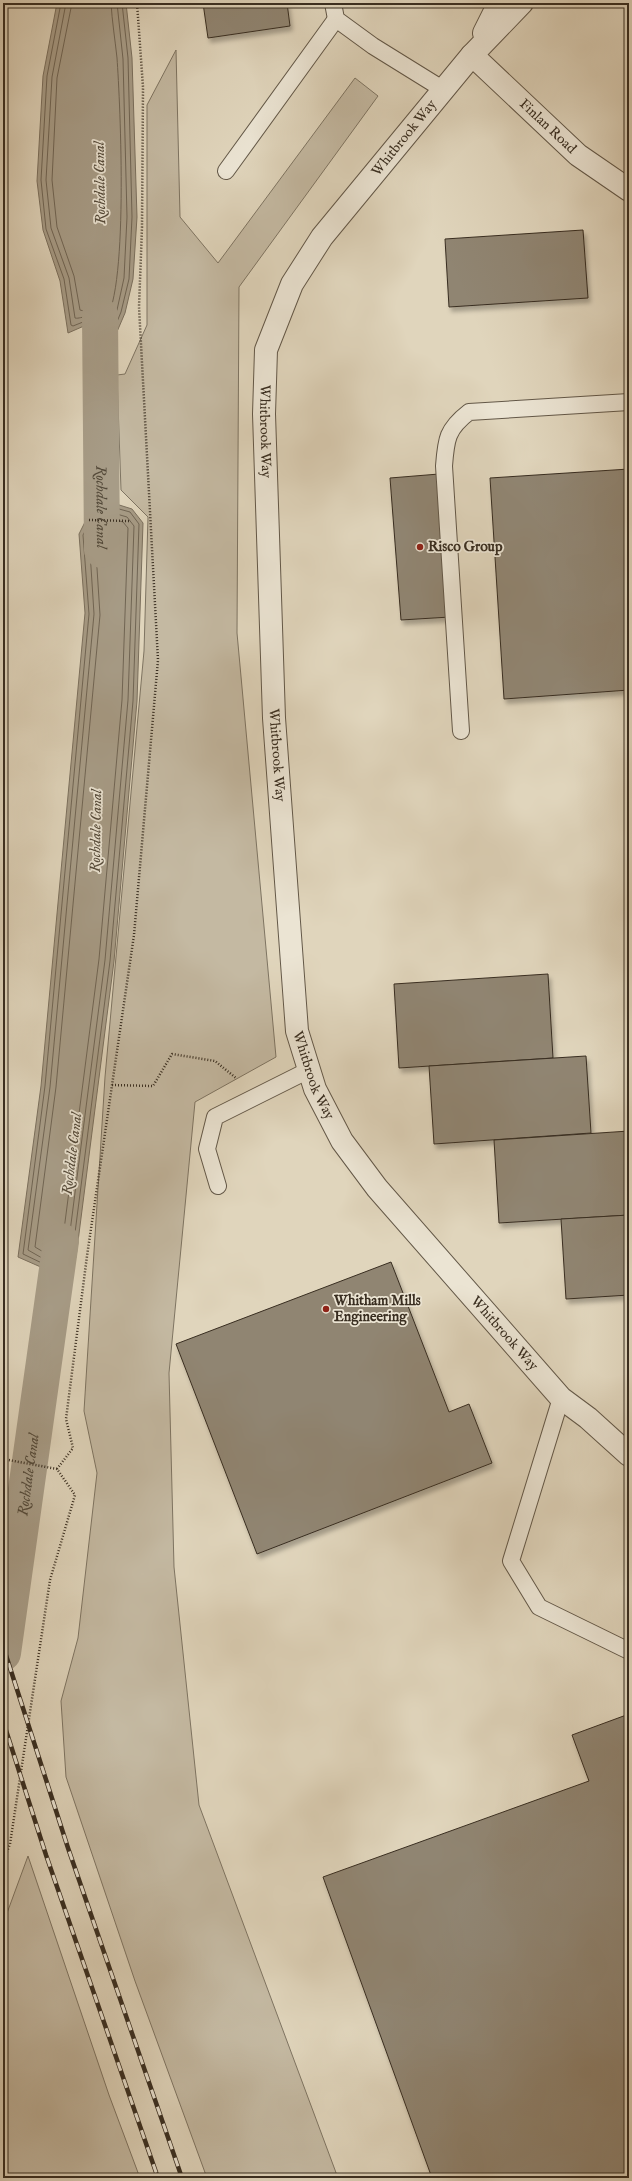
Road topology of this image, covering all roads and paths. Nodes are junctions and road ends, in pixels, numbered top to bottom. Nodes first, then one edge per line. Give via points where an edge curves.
1 (136, 3) edge
2 (333, 3) edge
3 (499, 3) edge
4 (522, 3) edge
5 (336, 19) junction
6 (472, 55) junction
7 (444, 90) junction
8 (226, 171) dead end
9 (629, 190) edge
10 (629, 402) edge
11 (88, 520) dead end
12 (129, 521) dead end
13 (461, 731) dead end
14 (216, 1061) dead end
15 (309, 1070) junction
16 (112, 1085) junction
17 (218, 1186) dead end
18 (561, 1398) junction
19 (629, 1455) edge
20 (3, 1459) edge
21 (57, 1469) junction
22 (629, 1651) edge
23 (3, 1862) edge

1 - 16 path via 143,87 139,307 158,660 134,935
2 - 5 lane
3 - 6 street, Whitbrook Way
4 - 6 street, Whitbrook Way
5 - 7 lane via 373,46
5 - 8 lane
6 - 7 street, Whitbrook Way
6 - 9 street, Finlan Road via 578,155
7 - 15 street, Whitbrook Way via 322,237 292,284 266,350 264,414 274,718 297,1031
10 - 13 lane via 469,412 457,421 446,440 444,466
11 - 12 path
14 - 16 path via 172,1054 153,1086
15 - 17 lane via 215,1117 207,1149
15 - 18 street, Whitbrook Way via 314,1089 342,1141 377,1188
16 - 21 path via 66,1419 73,1448
18 - 19 street, Whitbrook Way via 588,1418
18 - 22 lane via 511,1561 539,1607
20 - 21 path
21 - 23 path via 74,1495 50,1580 10,1844

